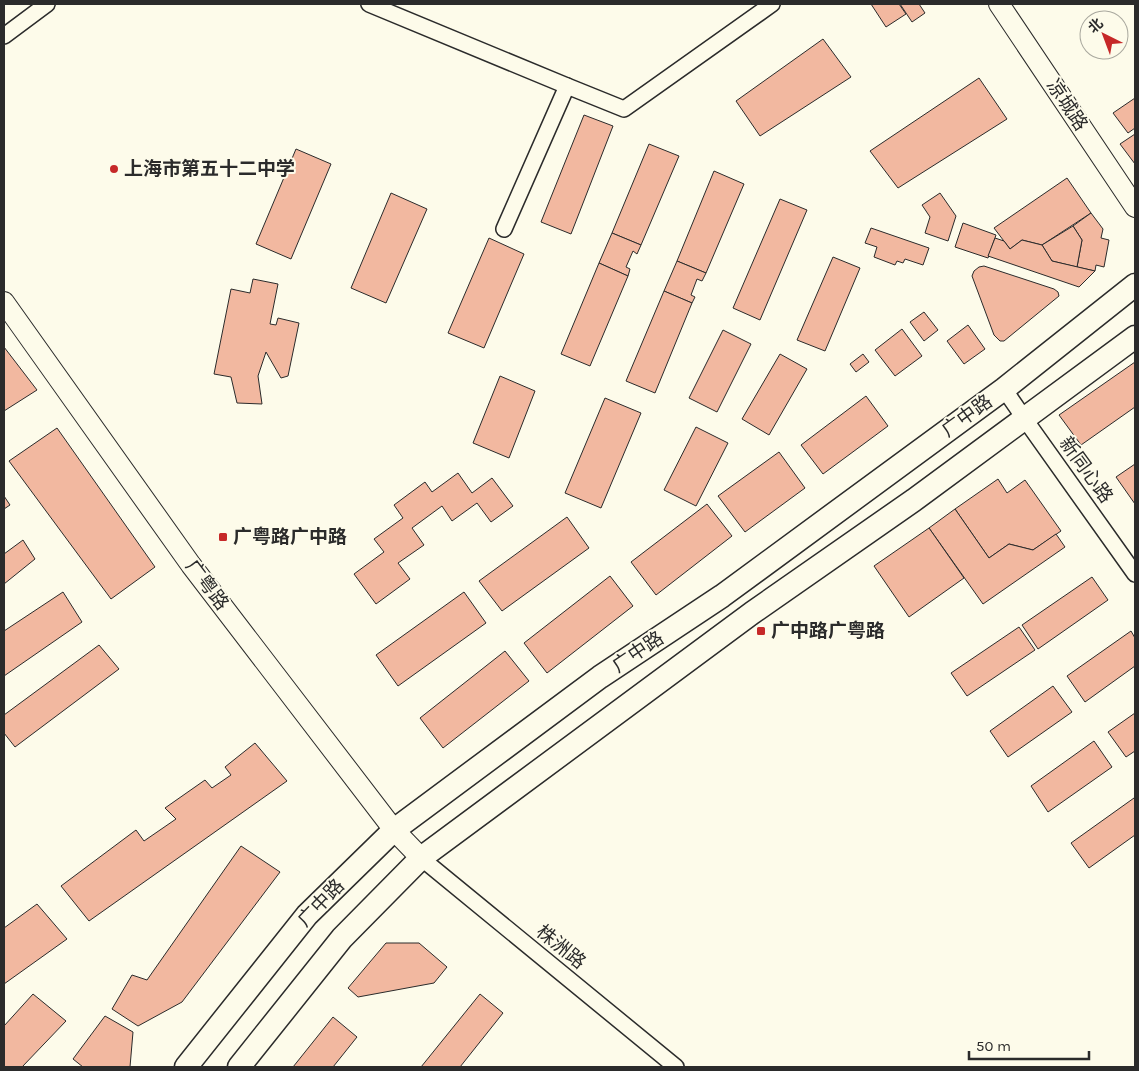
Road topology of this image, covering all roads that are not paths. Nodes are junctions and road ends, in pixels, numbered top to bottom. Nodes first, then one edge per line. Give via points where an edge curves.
1 (48, 4) edge
2 (368, 4) edge
3 (772, 4) edge
4 (999, 4) edge
5 (4, 36) edge
6 (567, 86) junction
7 (1135, 207) edge
8 (504, 229) dead end
9 (1135, 285) edge
10 (4, 302) edge
11 (1135, 336) edge
12 (1004, 389) junction
13 (1024, 418) junction
14 (1135, 574) edge
15 (394, 830) junction
16 (421, 858) junction
17 (186, 1067) edge
18 (239, 1067) edge
19 (676, 1067) edge

1 - 5 street
2 - 6 street
3 - 6 street via 624,109
4 - 7 main road, 凉城路
6 - 8 street
9 - 12 main road, 广中路
10 - 15 main road, 广粤路 via 191,565
11 - 13 main road, 广中路
12 - 13 street, 新同心路
12 - 15 main road, 广中路 via 722,596 600,677
13 - 14 street, 新同心路
13 - 16 main road, 广中路 via 914,500 744,618
15 - 16 main road, 广粤路
15 - 17 main road, 广中路 via 308,915
16 - 18 main road, 广中路 via 342,938
16 - 19 street, 株洲路

